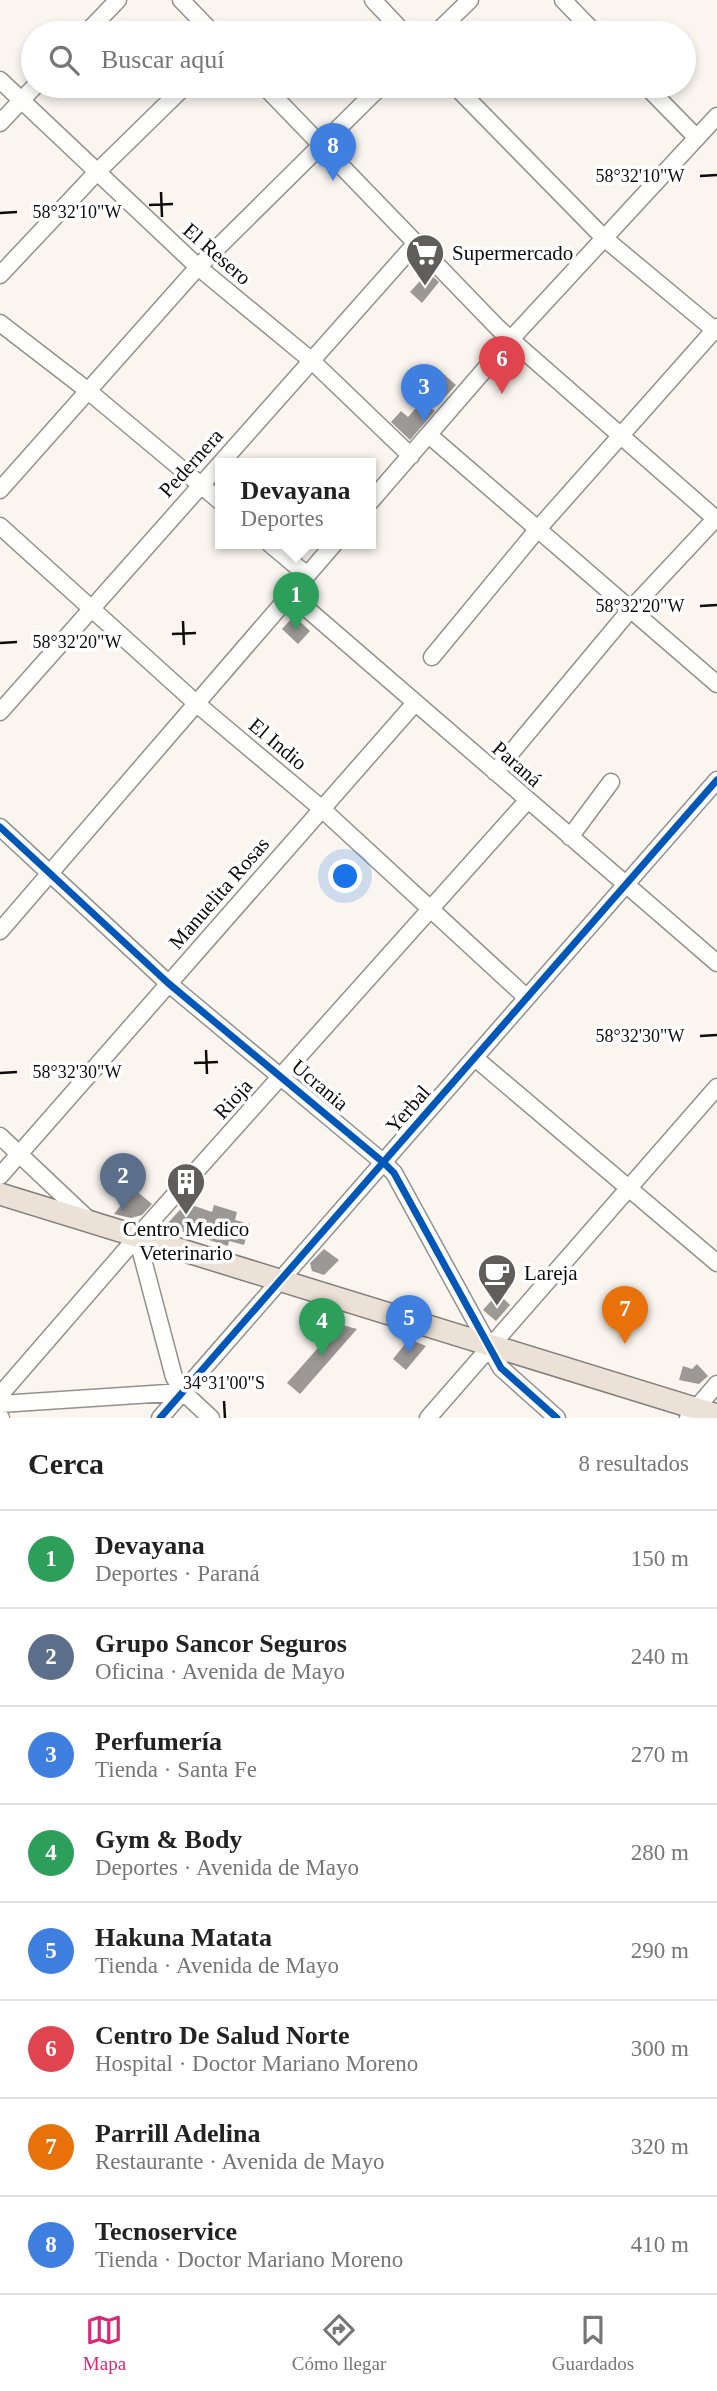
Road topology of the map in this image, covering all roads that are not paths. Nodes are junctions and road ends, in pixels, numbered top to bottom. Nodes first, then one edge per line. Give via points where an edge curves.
1 (118, 0) edge
2 (181, 0) edge
3 (373, 0) edge
4 (470, 0) edge
5 (563, 0) edge
6 (98, 21) edge
7 (201, 21) edge
8 (393, 21) edge
9 (448, 21) edge
10 (583, 21) edge
11 (0, 80) edge
12 (173, 98) edge
13 (276, 98) edge
14 (368, 98) edge
15 (467, 98) edge
16 (658, 98) edge
17 (22, 100) junction
18 (717, 116) edge
19 (0, 123) edge
20 (697, 138) junction
21 (320, 143) junction
22 (96, 173) junction
23 (604, 238) junction
24 (416, 243) junction
25 (198, 267) junction
26 (0, 275) edge
27 (0, 323) edge
28 (716, 329) edge
29 (511, 339) junction
30 (312, 361) junction
31 (87, 390) junction
32 (430, 436) junction
33 (621, 436) junction
34 (411, 456) junction
35 (223, 458) edge
36 (215, 467) edge
37 (199, 484) junction
38 (0, 490) edge
39 (376, 495) edge
40 (215, 497) edge
41 (716, 519) edge
42 (0, 526) edge
43 (537, 530) junction
44 (276, 549) edge
45 (330, 549) edge
46 (307, 575) junction
47 (291, 595) junction
48 (92, 609) junction
49 (630, 610) junction
50 (432, 657) dead end
51 (717, 684) edge
52 (415, 703) junction
53 (197, 704) junction
54 (0, 712) edge
55 (495, 772) junction
56 (717, 780) edge
57 (611, 782) dead end
58 (527, 801) junction
59 (322, 809) junction
60 (0, 827) edge
61 (570, 837) junction
62 (51, 873) junction
63 (626, 885) junction
64 (430, 908) junction
65 (0, 931) edge
66 (717, 963) edge
67 (168, 983) junction
68 (526, 997) junction
69 (475, 1058) junction
70 (283, 1076) junction
71 (717, 1087) edge
72 (0, 1136) edge
73 (19, 1153) junction
74 (384, 1163) junction
75 (0, 1176) edge
76 (631, 1188) junction
77 (0, 1194) edge
78 (94, 1224) junction
79 (136, 1237) junction
80 (717, 1263) edge
81 (279, 1281) junction
82 (490, 1347) junction
83 (717, 1384) edge
84 (183, 1392) junction
85 (0, 1395) edge
86 (0, 1404) edge
87 (692, 1413) edge
88 (717, 1415) edge
89 (160, 1418) edge
90 (211, 1418) edge
91 (428, 1418) edge
92 (557, 1418) edge

1 - 6 street
2 - 7 street
3 - 8 street
4 - 9 street
5 - 10 street
11 - 17 street, El Resero
12 - 22 street
13 - 21 street
14 - 21 street
15 - 23 street
16 - 20 street
17 - 19 street
17 - 22 street, El Resero
18 - 20 street
20 - 23 street
21 - 24 street
21 - 25 street
22 - 25 street, El Resero
22 - 26 street
23 - 28 street
23 - 29 street
24 - 29 street
24 - 30 street, Pedernera
25 - 30 street, El Resero
25 - 31 street
27 - 31 street
28 - 33 street
29 - 32 street
29 - 33 street
30 - 34 street, El Resero
30 - 35 street, Pedernera
31 - 37 street
31 - 38 street
32 - 34 street
32 - 43 street
33 - 41 street
33 - 43 street
34 - 39 street
36 - 37 street, Pedernera
37 - 40 street
37 - 48 street, Pedernera
41 - 49 street
42 - 48 street, El Indio
43 - 49 street
43 - 50 street
44 - 46 street
45 - 46 street
46 - 47 street
47 - 52 street, Paraná
47 - 53 street
48 - 53 street, El Indio
48 - 54 street, Pedernera
49 - 51 street
49 - 55 street
52 - 55 street, Paraná
52 - 59 street, Manuelita Rosas
53 - 59 street, El Indio
53 - 62 street
55 - 58 street, Paraná
56 - 63 street, Yerbal
57 - 61 street
58 - 61 street, Paraná
58 - 64 street, Rioja
59 - 64 street, El Indio
59 - 67 street, Manuelita Rosas
60 - 62 street, Ucrania
61 - 63 street, Paraná
62 - 65 street
62 - 67 street, Ucrania
63 - 66 street, Paraná
63 - 68 street, Yerbal
64 - 68 street, El Indio
64 - 70 street, Rioja
67 - 70 street, Ucrania
67 - 73 street, Manuelita Rosas
68 - 69 street, Yerbal
69 - 74 street, Yerbal
69 - 76 street
70 - 74 street, Ucrania
70 - 79 street, Rioja
71 - 76 street
72 - 73 street
73 - 75 street, Manuelita Rosas
73 - 78 street
74 - 81 street, Yerbal
74 - 82 street, Ucrania via 394,1173
76 - 80 street
76 - 82 street
77 - 78 main road
78 - 79 main road
79 - 81 main road
79 - 84 street via 167,1359
79 - 85 street, Rioja
81 - 82 main road
81 - 84 street, Yerbal
82 - 87 main road
82 - 91 street
82 - 92 street, Ucrania via 501,1368
83 - 87 street
84 - 86 street
84 - 89 street, Yerbal
84 - 90 street
87 - 88 main road

